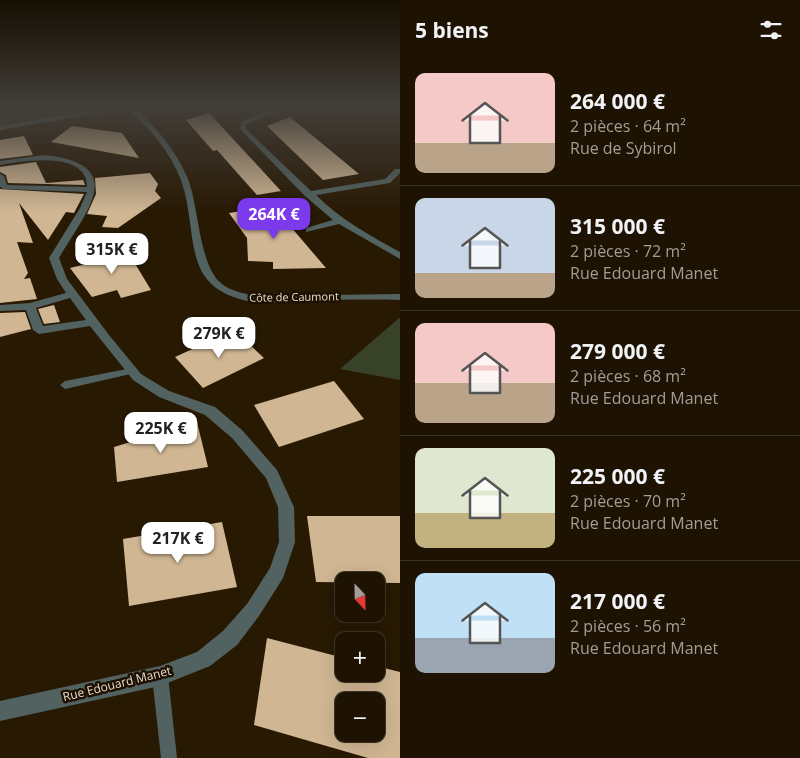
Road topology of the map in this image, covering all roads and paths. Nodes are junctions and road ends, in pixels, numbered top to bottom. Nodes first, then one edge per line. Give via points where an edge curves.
1 (165, 141) edge
2 (257, 141) edge
3 (0, 162) edge
4 (398, 171) dead end
5 (0, 176) edge
6 (91, 190) junction
7 (308, 194) junction
8 (339, 221) junction
9 (309, 230) dead end
10 (400, 256) edge
11 (73, 294) junction
12 (400, 297) edge
13 (30, 306) junction
14 (0, 308) edge
15 (94, 322) junction
16 (132, 371) junction
17 (65, 384) dead end
18 (160, 676) junction
19 (0, 711) edge
20 (169, 758) edge

1 - 12 street, Côte de Caumont via 189,193 202,265 214,285 238,296 254,298
2 - 7 street
3 - 6 street via 34,157 69,162 84,169 91,180
4 - 7 street via 387,180
5 - 6 street via 4,187
6 - 11 street, Rue Edouard Manet via 54,258 62,279
7 - 8 street
8 - 9 street
8 - 10 street
11 - 13 street
11 - 15 street, Rue Edouard Manet
13 - 14 street
13 - 15 street via 38,330
15 - 16 street, Rue Edouard Manet
16 - 17 lane
16 - 18 street, Rue Edouard Manet via 137,378 164,394 210,411 237,434 272,474 286,507 287,542 276,572 253,610 230,638 204,659
18 - 19 street, Rue Edouard Manet
18 - 20 lane

